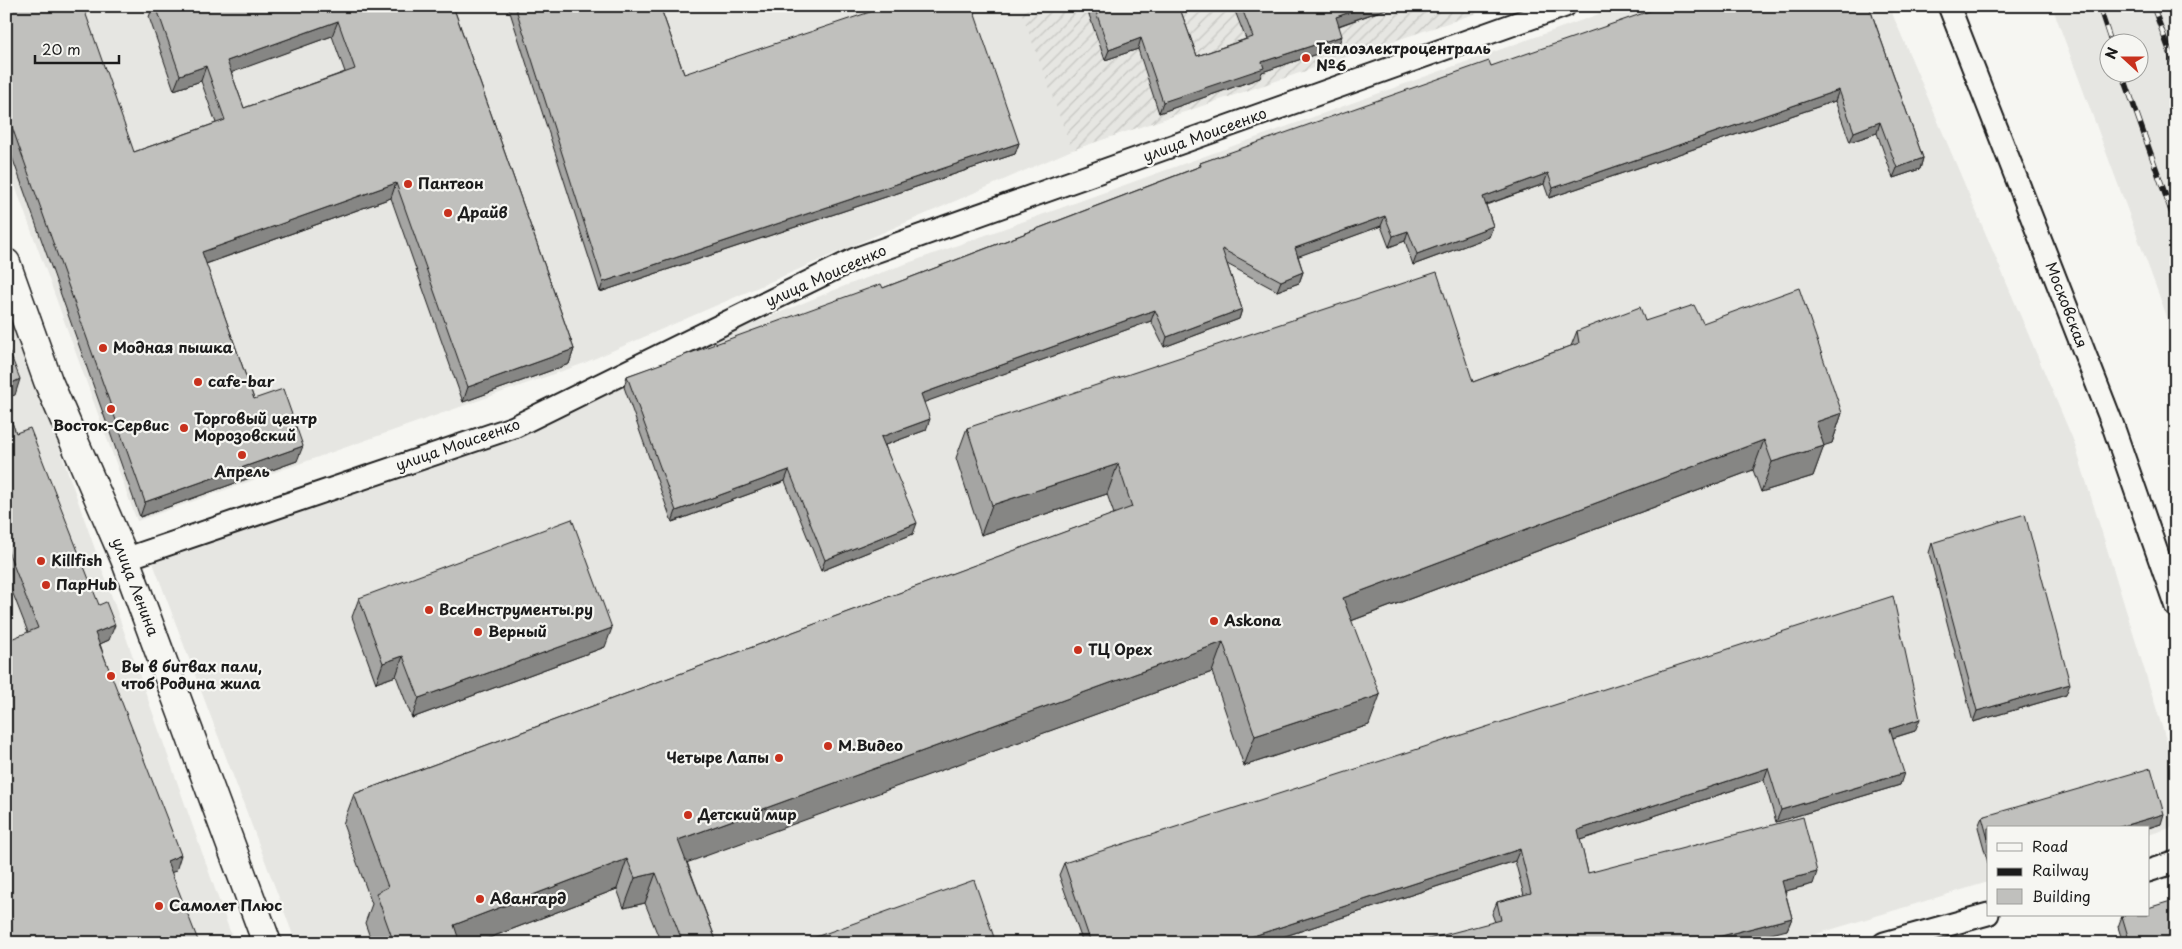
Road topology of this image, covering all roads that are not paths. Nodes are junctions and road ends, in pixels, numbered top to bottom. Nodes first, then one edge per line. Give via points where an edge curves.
1 (1564, 6) edge
2 (1949, 6) edge
3 (6, 263) edge
4 (125, 559) junction
5 (2176, 607) edge
6 (2176, 862) edge
7 (2150, 870) edge
8 (1987, 914) edge
9 (266, 943) edge
10 (1884, 943) edge

1 - 4 street, улица Моисеенко via 855,260 514,427
2 - 5 street, Московская via 2112,423
3 - 4 main road, улица Ленина via 48,381
4 - 9 main road, улица Ленина
6 - 7 street
8 - 10 street

